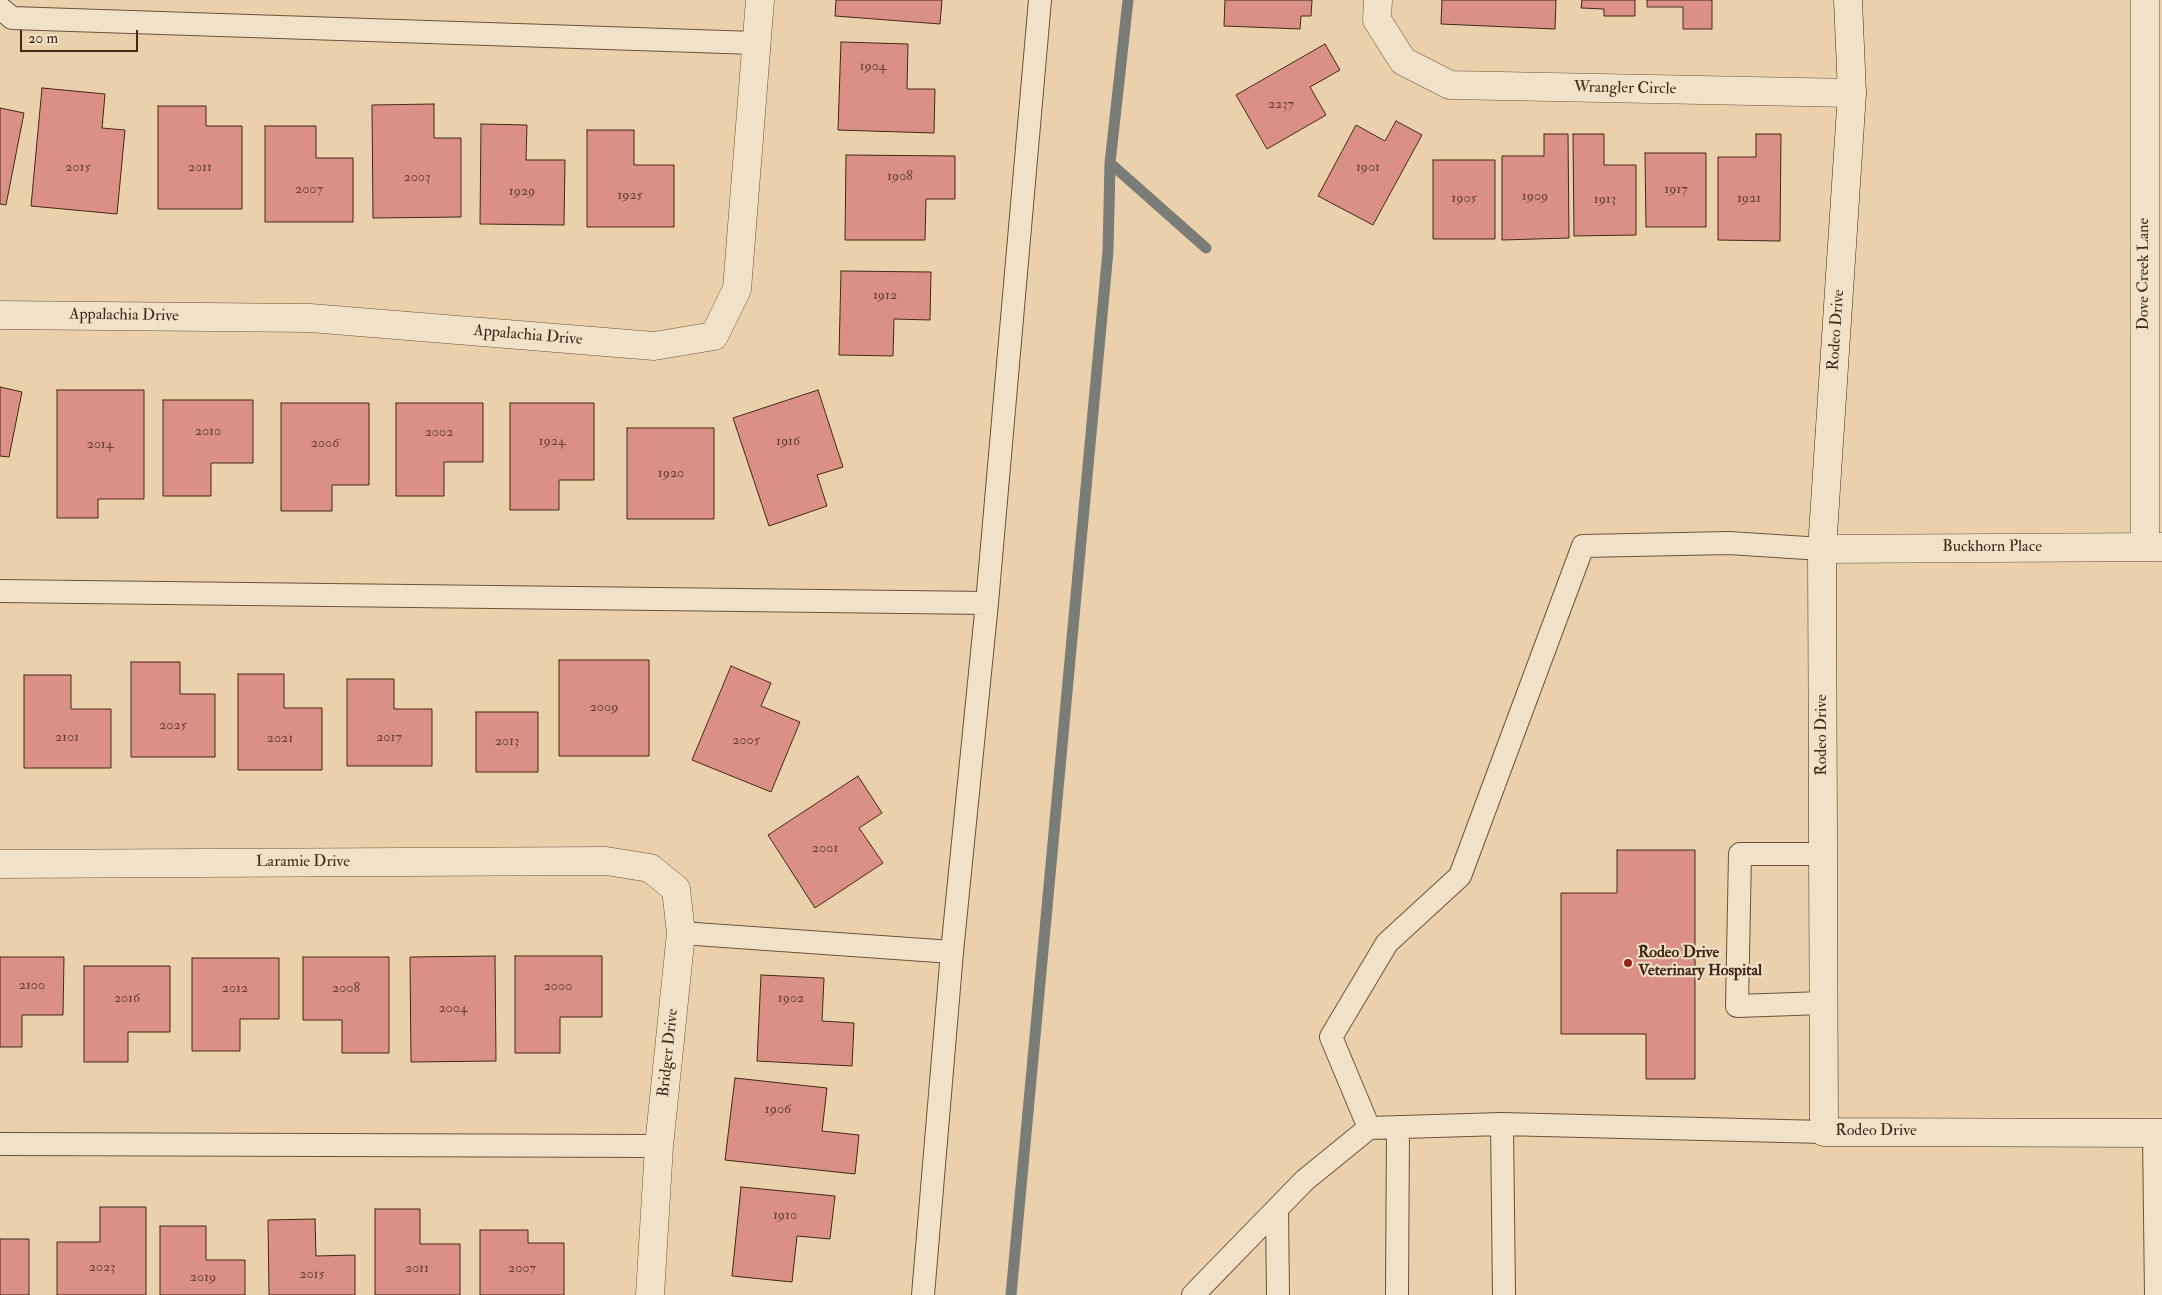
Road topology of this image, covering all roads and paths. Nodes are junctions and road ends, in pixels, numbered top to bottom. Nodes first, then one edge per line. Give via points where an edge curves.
1 (760, 0) edge
2 (1040, 0) edge
3 (1378, 0) edge
4 (1848, 0) edge
5 (2145, 0) edge
6 (0, 8) edge
7 (755, 43) junction
8 (1852, 93) junction
9 (0, 315) edge
10 (2153, 547) edge
11 (1822, 548) junction
12 (0, 591) edge
13 (987, 602) junction
14 (1824, 854) junction
15 (606, 861) joint
16 (0, 864) edge
17 (681, 933) junction
18 (952, 952) junction
19 (1823, 1002) junction
20 (1502, 1124) junction
21 (1398, 1127) junction
22 (1369, 1128) junction
23 (1824, 1132) junction
24 (2158, 1133) edge
25 (0, 1144) edge
26 (659, 1146) junction
27 (1277, 1209) junction
28 (2158, 1209) edge
29 (650, 1295) edge
30 (923, 1295) edge
31 (1193, 1295) edge
32 (1278, 1295) edge
33 (1397, 1295) edge
34 (1504, 1295) edge
35 (2156, 1295) edge

1 - 7 street, Appalachia Drive
2 - 13 lane
3 - 8 street, Wrangler Circle via 1377,20 1403,61 1450,85
4 - 8 street, Rodeo Drive
5 - 10 street, Dove Creek Lane
6 - 7 lane via 12,18
7 - 9 street, Appalachia Drive via 737,289 714,336 654,346 310,318
8 - 11 street, Rodeo Drive
10 - 11 street, Buckhorn Place
11 - 14 street, Rodeo Drive
11 - 22 lane via 1729,543 1583,546 1460,876 1387,943 1331,1037
12 - 13 lane
13 - 18 lane
14 - 19 street, Rodeo Drive
14 - 19 lane via 1740,854 1738,1006
15 - 16 street, Laramie Drive
15 - 17 street, Bridger Drive via 650,868 676,889
17 - 18 lane
17 - 26 street, Bridger Drive
18 - 30 lane
19 - 23 street, Rodeo Drive
20 - 21 lane
20 - 23 lane
20 - 34 lane
21 - 22 lane
21 - 33 lane
22 - 27 lane via 1305,1180
23 - 24 street, Rodeo Drive
24 - 28 lane
25 - 26 lane
26 - 29 street, Bridger Drive
27 - 31 lane
27 - 32 lane
28 - 35 lane

